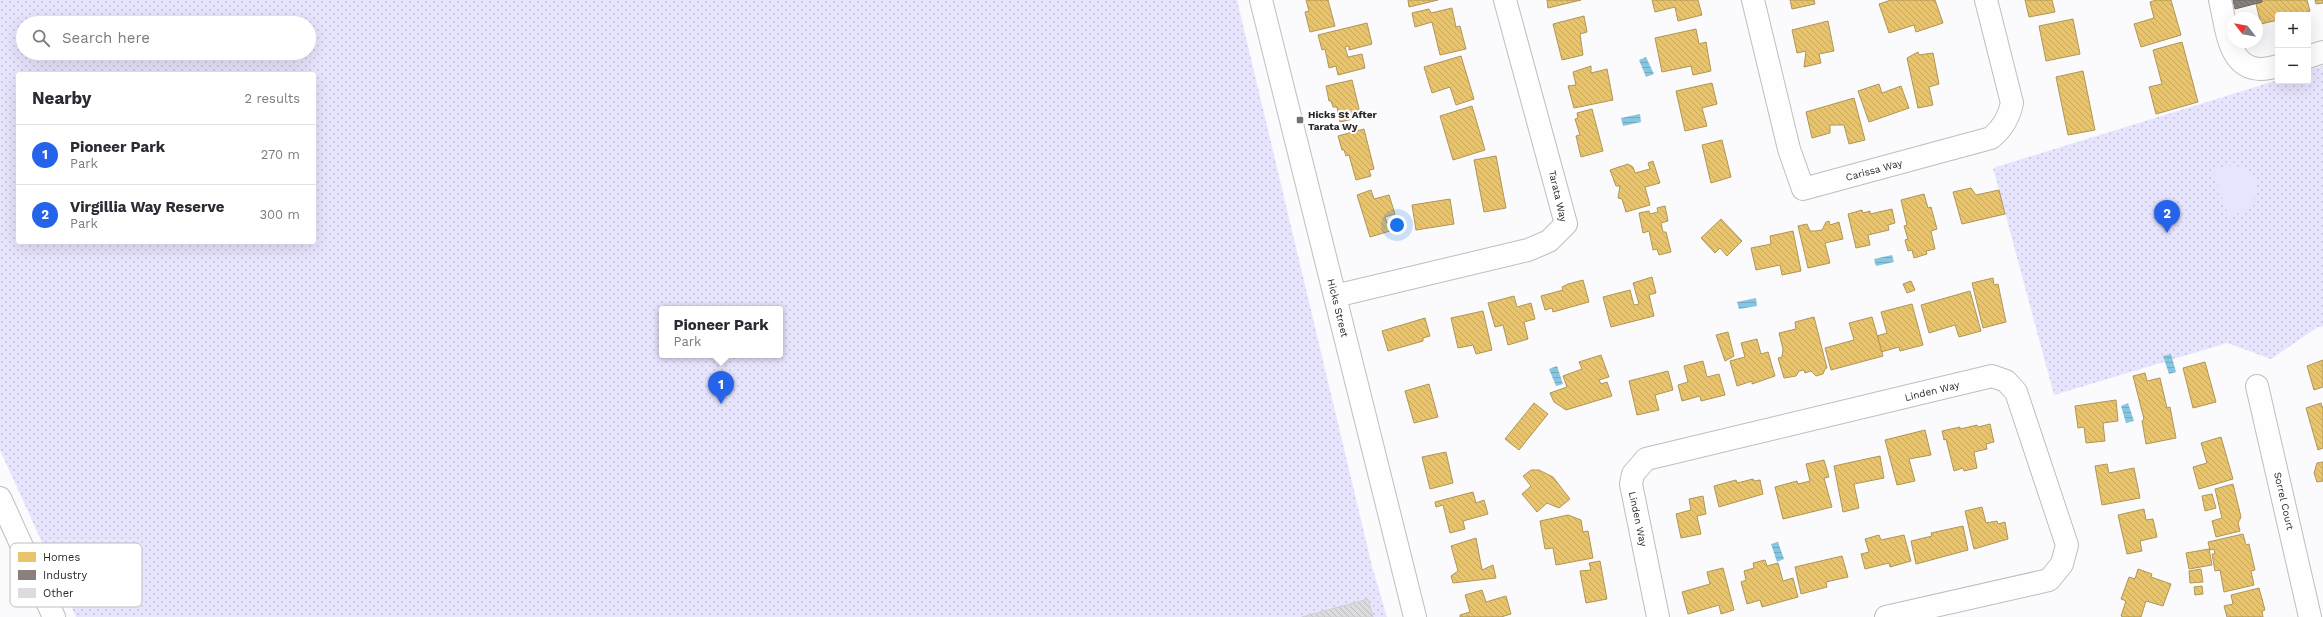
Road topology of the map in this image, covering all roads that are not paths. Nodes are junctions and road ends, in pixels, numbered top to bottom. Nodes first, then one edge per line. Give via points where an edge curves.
1 (1261, 0) edge
2 (1505, 0) edge
3 (1753, 0) edge
4 (1986, 0) edge
5 (2220, 0) edge
6 (2323, 52) edge
7 (2311, 56) edge
8 (2275, 66) edge
9 (1335, 296) junction
10 (2257, 386) dead end
11 (0, 498) edge
12 (20, 543) edge
13 (49, 607) edge
14 (54, 617) edge
15 (1415, 617) edge
16 (1658, 617) edge
17 (1886, 617) edge
18 (2310, 617) edge

1 - 9 main road, Hicks Street
2 - 9 main road, Tarata Way via 1566,224 1549,241 1528,250
3 - 4 main road, Carissa Way via 1789,149 1803,189 1991,138 1999,131 2012,103
5 - 8 main road via 2232,52 2238,61 2257,69
6 - 7 main road
9 - 15 main road, Hicks Street
10 - 18 main road, Sorrel Court
11 - 12 main road
13 - 14 main road
16 - 17 main road, Linden Way via 1631,484 1633,474 1646,460 1992,376 2006,381 2016,392 2067,545 2062,564 2049,580

